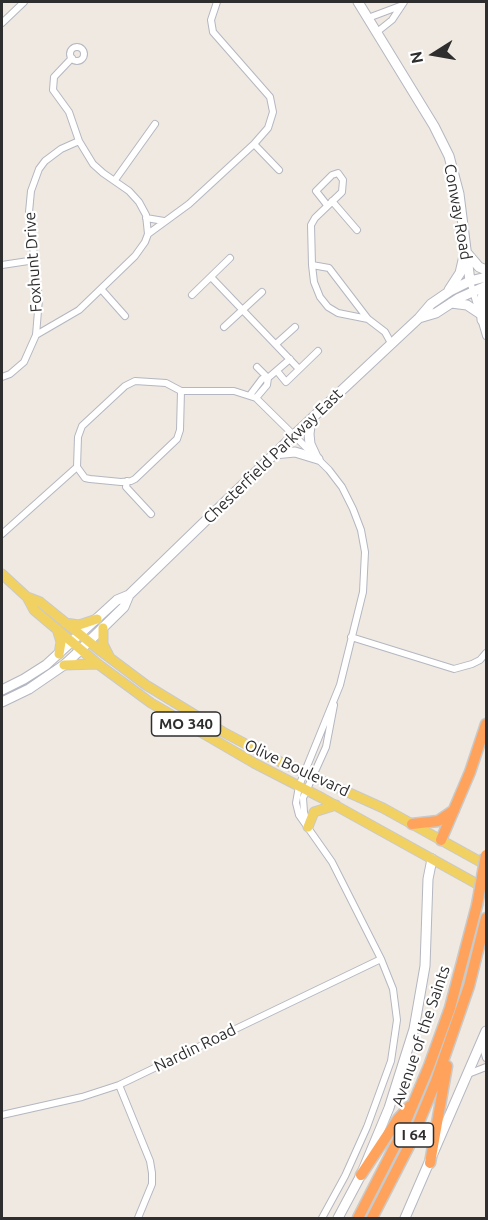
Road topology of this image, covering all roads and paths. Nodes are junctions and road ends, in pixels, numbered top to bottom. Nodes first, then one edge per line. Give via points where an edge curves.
1 (24, 2) edge
2 (217, 2) edge
3 (358, 2) edge
4 (402, 4) edge
5 (381, 13) junction
6 (368, 18) junction
7 (2, 23) edge
8 (388, 24) junction
9 (377, 32) junction
10 (72, 58) dead end
11 (155, 124) dead end
12 (79, 141) junction
13 (254, 144) junction
14 (279, 170) dead end
15 (115, 180) junction
16 (330, 203) junction
17 (146, 218) junction
18 (164, 221) junction
19 (357, 230) dead end
20 (147, 234) junction
21 (466, 251) junction
22 (230, 258) dead end
23 (35, 260) junction
24 (2, 265) edge
25 (312, 265) junction
26 (486, 270) edge
27 (486, 276) edge
28 (211, 277) junction
29 (471, 286) junction
30 (486, 288) edge
31 (101, 290) junction
32 (262, 292) dead end
33 (446, 294) junction
34 (192, 295) dead end
35 (451, 303) junction
36 (243, 309) junction
37 (125, 316) dead end
38 (480, 316) junction
39 (38, 318) junction
40 (419, 318) junction
41 (369, 319) junction
42 (57, 322) junction
43 (224, 327) dead end
44 (295, 327) dead end
45 (36, 335) junction
46 (486, 336) edge
47 (391, 343) junction
48 (276, 344) junction
49 (318, 351) dead end
50 (290, 359) junction
51 (257, 367) dead end
52 (299, 369) junction
53 (277, 371) junction
54 (2, 377) edge
55 (268, 378) junction
56 (181, 391) junction
57 (253, 396) junction
58 (312, 418) junction
59 (294, 435) junction
60 (274, 454) junction
61 (317, 458) junction
62 (77, 467) junction
63 (126, 481) junction
64 (151, 514) dead end
65 (2, 534) edge
66 (2, 574) edge
67 (100, 624) junction
68 (61, 626) junction
69 (351, 637) junction
70 (76, 639) junction
71 (88, 642) junction
72 (81, 650) junction
73 (486, 653) edge
74 (59, 654) junction
75 (112, 660) junction
76 (98, 664) junction
77 (64, 665) junction
78 (2, 690) edge
79 (2, 702) edge
80 (486, 724) edge
81 (309, 774) junction
82 (303, 788) junction
83 (336, 806) junction
84 (454, 809) junction
85 (412, 824) junction
86 (308, 827) junction
87 (441, 840) junction
88 (486, 855) edge
89 (432, 858) junction
90 (486, 865) edge
91 (486, 888) edge
92 (486, 918) edge
93 (381, 959) junction
94 (486, 1031) edge
95 (481, 1043) junction
96 (448, 1049) junction
97 (486, 1058) edge
98 (486, 1067) edge
99 (468, 1074) junction
100 (118, 1085) junction
101 (416, 1099) junction
102 (2, 1115) edge
103 (430, 1163) junction
104 (361, 1175) junction
105 (138, 1218) edge
106 (322, 1218) edge
107 (338, 1218) edge
108 (358, 1218) edge
109 (372, 1218) edge
110 (405, 1218) edge

1 - 7 street
2 - 13 street via 211,20 213,32 270,97 271,123
3 - 6 street, Conway Road
4 - 5 street
4 - 8 street
5 - 6 street
5 - 8 street
6 - 9 street, Conway Road
8 - 9 street
9 - 21 street, Conway Road via 449,156 459,194
10 - 12 street via 52,84 69,112
11 - 15 street
12 - 15 street via 93,164
12 - 23 street, Foxhunt Drive via 45,161 34,178 29,212
13 - 14 street
13 - 18 street via 189,204
15 - 17 street via 139,202
16 - 16 street via 342,192 343,180 338,173 316,191
16 - 19 street
16 - 25 street via 311,225
17 - 18 street
17 - 20 street
18 - 20 street
20 - 31 street via 135,256
21 - 26 street via 471,260
21 - 29 street, Conway Road
21 - 33 street via 460,273
22 - 28 street
23 - 24 street
23 - 39 street, Foxhunt Drive
25 - 41 street via 329,268
25 - 41 street via 314,282 328,307 338,314
27 - 29 street, Chesterfield Parkway East
28 - 34 street
28 - 36 street
29 - 30 street, Chesterfield Parkway East
29 - 33 street, Chesterfield Parkway East
29 - 35 street, Chesterfield Parkway East
29 - 38 street, Conway Road
30 - 38 street
31 - 37 street
31 - 42 street via 79,310
32 - 36 street
33 - 40 street, Chesterfield Parkway East
35 - 38 street via 467,305
35 - 40 street, Chesterfield Parkway East
36 - 43 street
36 - 48 street
38 - 46 street, Conway Road
39 - 42 street
39 - 45 street, Foxhunt Drive
40 - 47 street, Chesterfield Parkway East
41 - 47 street via 385,332
42 - 45 street
44 - 48 street
45 - 54 street, Foxhunt Drive via 24,362
47 - 58 street, Chesterfield Parkway East
48 - 50 street
49 - 52 street
50 - 52 street
50 - 53 street
51 - 55 street
52 - 53 street via 286,382
53 - 55 street
55 - 57 street via 267,385
56 - 57 street via 234,391
56 - 62 street via 166,382 135,381 125,386 82,426
56 - 63 street via 177,439 135,479
57 - 59 street
58 - 59 street, Chesterfield Parkway East
58 - 61 street via 310,444
59 - 60 street, Chesterfield Parkway East
59 - 61 street
60 - 61 street via 295,452
60 - 67 street, Chesterfield Parkway East via 129,595 117,600
61 - 69 street via 342,487 364,541 365,583
62 - 63 street via 85,478
62 - 65 street
63 - 64 street via 126,487
66 - 68 main road, Olive Boulevard / MO 340 via 27,597 34,610
67 - 68 main road
67 - 70 street, Chesterfield Parkway East
67 - 71 street, Chesterfield Parkway East
67 - 75 main road via 103,644
68 - 70 main road, Olive Boulevard / MO 340
68 - 74 main road
69 - 73 street via 454,669 480,660
69 - 81 street via 329,738
70 - 71 main road, Olive Boulevard / MO 340
70 - 72 main road, Olive Boulevard / MO 340
70 - 74 street, Chesterfield Parkway East
71 - 72 street, Chesterfield Parkway East
71 - 75 main road, Olive Boulevard / MO 340
72 - 76 main road, Olive Boulevard / MO 340
72 - 77 street, Chesterfield Parkway East
74 - 78 street, Chesterfield Parkway East via 24,680
75 - 81 main road, Olive Boulevard / MO 340 via 214,727
76 - 77 main road
76 - 82 main road, Olive Boulevard / MO 340 via 152,703
77 - 79 street, Chesterfield Parkway East
80 - 84 highway
81 - 82 street
81 - 85 main road, Olive Boulevard / MO 340
82 - 83 main road, Olive Boulevard / MO 340
82 - 86 street via 296,798 296,809
83 - 86 main road via 314,812
83 - 89 main road, Olive Boulevard / MO 340
84 - 85 highway via 438,820
84 - 87 highway
85 - 87 main road, Olive Boulevard / MO 340
86 - 93 street via 332,862
87 - 89 main road
87 - 90 main road, Olive Boulevard / MO 340
88 - 101 highway, Avenue of the Saints / I 64, bridge via 450,1008
89 - 91 main road, MO 340
89 - 104 street via 425,966 414,1029 397,1086
92 - 96 highway, Avenue of the Saints / I 64
93 - 100 street, Nardin Road
93 - 106 street via 396,1003 391,1061 367,1127
94 - 95 street
95 - 97 street
95 - 99 street
96 - 103 highway
96 - 109 highway, Avenue of the Saints / I 64 via 417,1127
98 - 99 street
99 - 103 street
100 - 102 street, Nardin Road
100 - 105 street via 152,1173 152,1184
101 - 104 highway
101 - 108 highway, Avenue of the Saints / I 64
103 - 110 street
104 - 107 street

